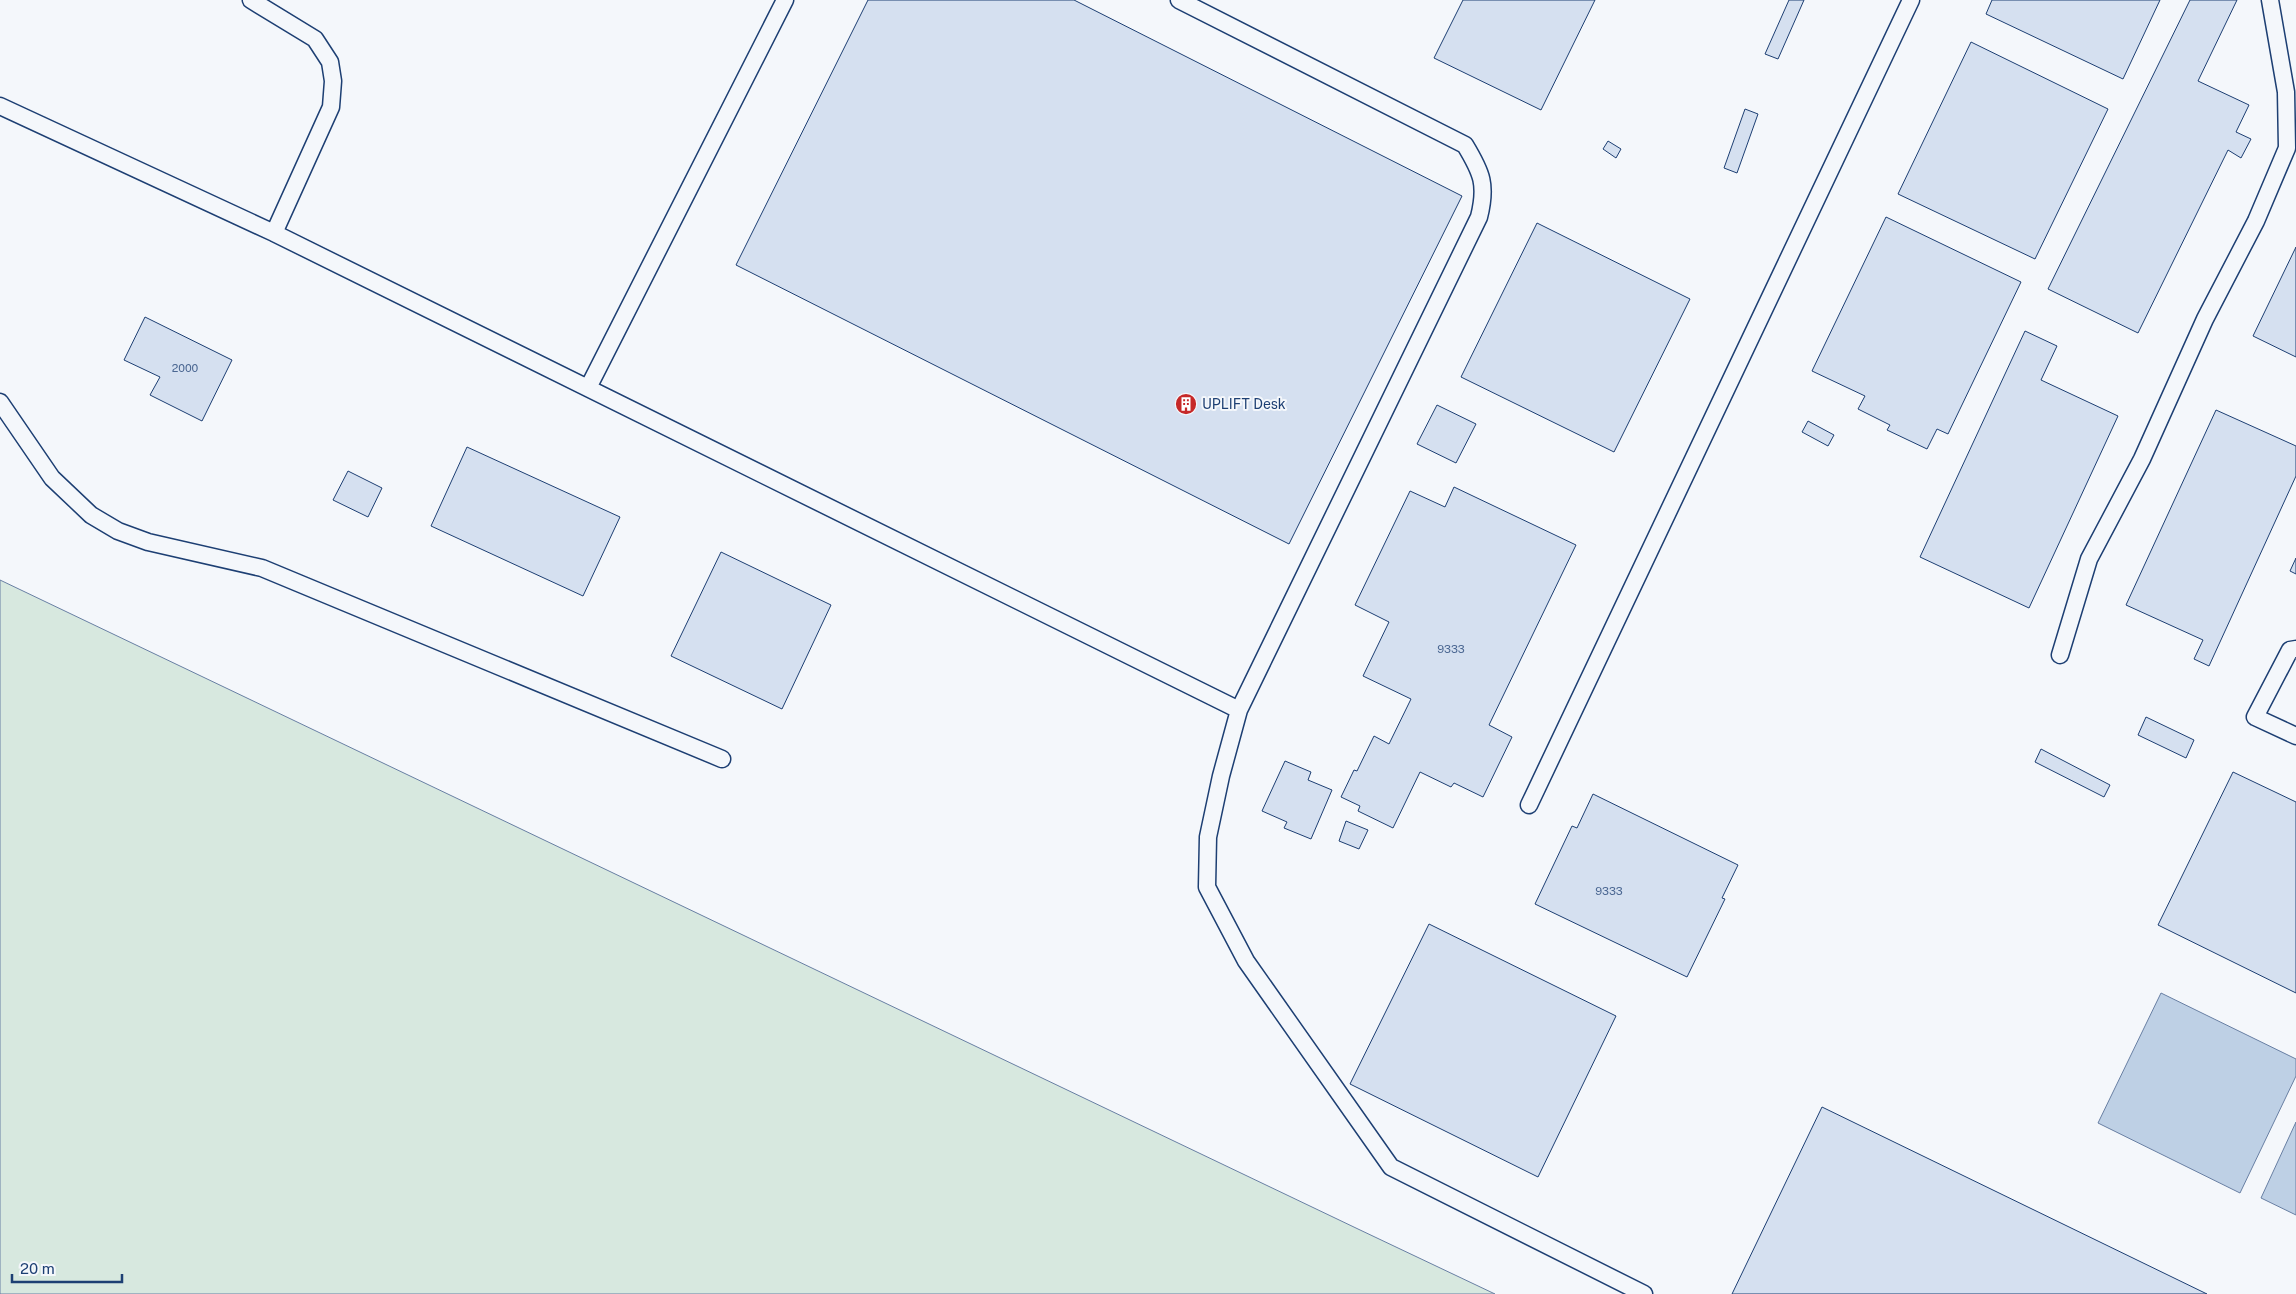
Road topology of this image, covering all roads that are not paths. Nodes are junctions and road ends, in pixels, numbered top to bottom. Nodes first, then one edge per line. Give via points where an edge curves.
1 (251, 0) edge
2 (785, 0) edge
3 (1179, 0) edge
4 (1911, 0) edge
5 (2270, 0) edge
6 (0, 106) edge
7 (274, 233) junction
8 (588, 388) junction
9 (0, 402) edge
10 (2296, 649) edge
11 (2060, 655) dead end
12 (1239, 710) junction
13 (2296, 736) edge
14 (722, 759) dead end
15 (1529, 805) dead end
16 (1644, 1294) edge

1 - 7 lane via 315,39 330,62 333,80 331,107
2 - 8 lane
3 - 12 lane via 1465,146 1484,180 1479,217
4 - 15 lane
5 - 11 lane via 2286,92 2287,148 2256,222 2205,319 2142,459 2089,558
6 - 7 lane
7 - 8 lane
8 - 12 lane
9 - 14 lane via 52,478 91,515 118,531 148,542 262,568
10 - 13 lane via 2290,650 2255,717
12 - 16 lane via 1208,837 1207,887 1246,961 1391,1167

